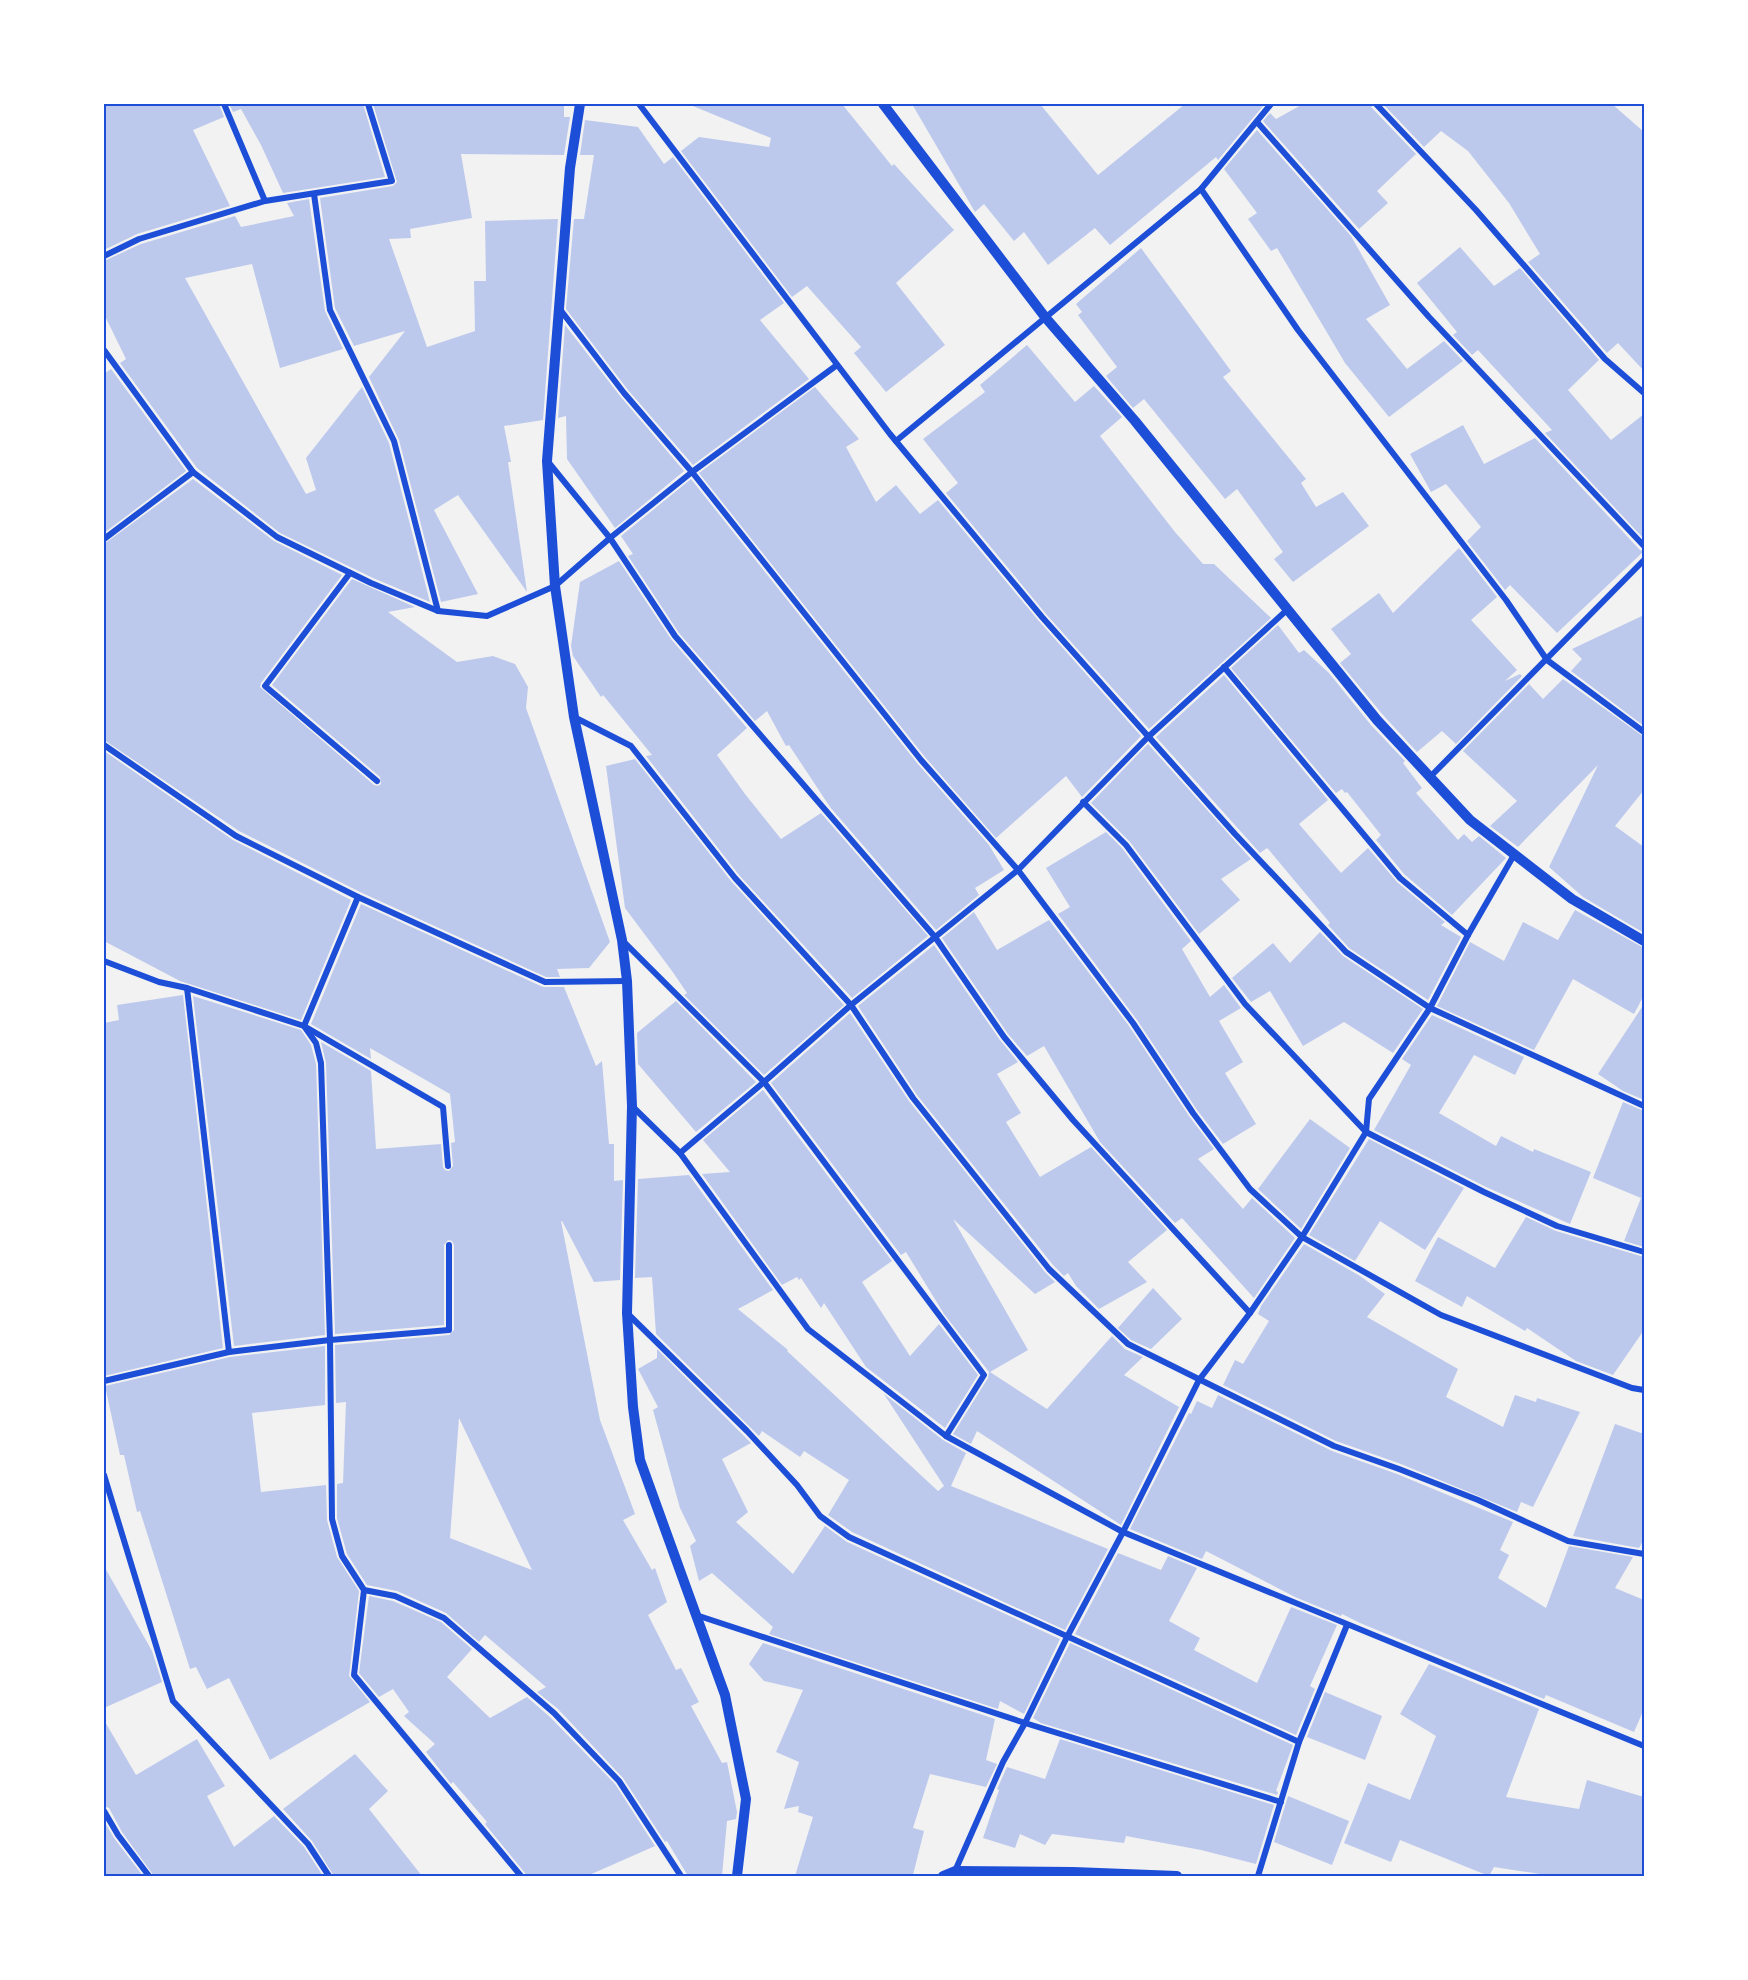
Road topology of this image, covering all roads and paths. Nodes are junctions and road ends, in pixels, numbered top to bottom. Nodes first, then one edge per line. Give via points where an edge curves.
1 (224, 104) edge
2 (368, 104) edge
3 (580, 104) edge
4 (639, 104) edge
5 (884, 104) edge
6 (1271, 104) edge
7 (1376, 104) edge
8 (1257, 122) junction
9 (1201, 189) junction
10 (314, 194) junction
11 (265, 201) junction
12 (104, 256) edge
13 (559, 308) junction
14 (1045, 317) junction
15 (104, 350) edge
16 (837, 366) junction
17 (1644, 393) edge
18 (896, 441) junction
19 (547, 461) junction
20 (193, 472) junction
21 (692, 472) junction
22 (610, 538) junction
23 (104, 539) edge
24 (1644, 546) edge
25 (1644, 560) edge
26 (1638, 565) junction
27 (1644, 570) edge
28 (350, 573) junction
29 (555, 586) junction
30 (1288, 609) junction
31 (438, 611) junction
32 (1547, 660) junction
33 (1224, 668) junction
34 (574, 717) junction
35 (1644, 732) edge
36 (1148, 737) junction
37 (104, 745) edge
38 (1430, 777) junction
39 (377, 781) dead end
40 (1083, 802) junction
41 (1514, 855) junction
42 (1018, 870) junction
43 (358, 897) junction
44 (1468, 935) junction
45 (935, 937) junction
46 (622, 940) junction
47 (1644, 941) edge
48 (104, 961) edge
49 (627, 981) junction
50 (188, 988) junction
51 (851, 1005) junction
52 (1430, 1008) junction
53 (304, 1026) junction
54 (764, 1083) junction
55 (632, 1106) junction
56 (1644, 1106) edge
57 (1366, 1132) junction
58 (680, 1153) junction
59 (448, 1166) dead end
60 (1302, 1236) junction
61 (449, 1245) dead end
62 (1644, 1252) edge
63 (627, 1313) junction
64 (1250, 1313) junction
65 (330, 1340) junction
66 (229, 1352) junction
67 (1199, 1380) junction
68 (104, 1381) edge
69 (1644, 1390) edge
70 (946, 1436) junction
71 (104, 1475) edge
72 (1123, 1532) junction
73 (1644, 1554) edge
74 (364, 1590) junction
75 (694, 1614) junction
76 (1347, 1625) junction
77 (1067, 1637) junction
78 (1025, 1723) junction
79 (1299, 1742) junction
80 (1644, 1746) edge
81 (1281, 1802) junction
82 (104, 1811) edge
83 (955, 1872) junction
84 (149, 1876) edge
85 (329, 1876) edge
86 (521, 1876) edge
87 (681, 1876) edge
88 (736, 1876) edge
89 (943, 1876) edge
90 (1177, 1876) edge
91 (1258, 1876) edge

1 - 11 street
2 - 10 street via 392,181
3 - 13 street via 570,168
4 - 16 street
5 - 14 street
6 - 8 street
7 - 17 street via 1476,210 1605,358
8 - 9 street
8 - 24 street via 1429,317
9 - 14 street
9 - 32 street via 1298,330 1506,600
10 - 11 street
10 - 31 street via 330,310 394,441
11 - 12 street via 139,239
13 - 19 street
13 - 21 street via 624,393
14 - 18 street
14 - 30 street
15 - 20 street
16 - 18 street
16 - 21 street
18 - 36 street via 1056,634
19 - 22 street
19 - 29 street
20 - 23 street
20 - 28 street via 277,537
21 - 22 street
21 - 42 street via 921,760
22 - 29 street
22 - 45 street via 675,636
25 - 26 street
26 - 27 street
26 - 32 street
28 - 31 street
28 - 39 street via 265,686
29 - 31 street via 487,616
29 - 34 street
30 - 33 street
30 - 38 street via 1377,720
32 - 35 street
32 - 38 street
33 - 36 street
33 - 44 street via 1400,878
34 - 46 street
34 - 51 street via 632,746 735,878
36 - 40 street
36 - 52 street via 1346,952
37 - 43 street via 236,836
38 - 41 street via 1470,820
40 - 42 street
40 - 57 street via 1126,846 1245,1004
41 - 44 street
41 - 47 street via 1572,899
42 - 45 street
42 - 60 street via 1133,1023 1250,1189
43 - 49 street via 545,982
43 - 53 street
44 - 52 street
45 - 51 street
45 - 64 street via 1004,1037 1073,1120
46 - 49 street
46 - 54 street
48 - 50 street via 159,982
49 - 55 street
50 - 53 street
50 - 66 street
51 - 54 street
51 - 67 street via 913,1098 1049,1269 1128,1344
52 - 56 street
52 - 57 street via 1368,1099
53 - 59 street via 443,1107
53 - 65 street via 316,1043 321,1063
54 - 58 street
54 - 70 street via 984,1375
55 - 58 street
55 - 63 street
57 - 60 street
57 - 62 street via 1557,1226
58 - 70 street via 808,1329
60 - 64 street
60 - 69 street via 1440,1315
61 - 65 street via 449,1330
63 - 75 street via 640,1460
63 - 77 street via 747,1431 820,1516 849,1537
64 - 67 street
65 - 66 street
65 - 74 street via 332,1519 342,1556
66 - 68 street
67 - 72 street
67 - 73 street via 1334,1446 1468,1496 1568,1541
70 - 72 street
71 - 85 street via 173,1701 308,1844
72 - 76 street
72 - 77 street
74 - 86 street via 354,1675
74 - 87 street via 395,1596 444,1618 554,1713 619,1781
75 - 78 street
75 - 88 street via 725,1695 746,1799
76 - 79 street
76 - 80 street
77 - 78 street
77 - 79 street
78 - 81 street
78 - 83 street via 1003,1762
79 - 81 street
81 - 91 street
82 - 84 street
83 - 89 street
83 - 90 street

